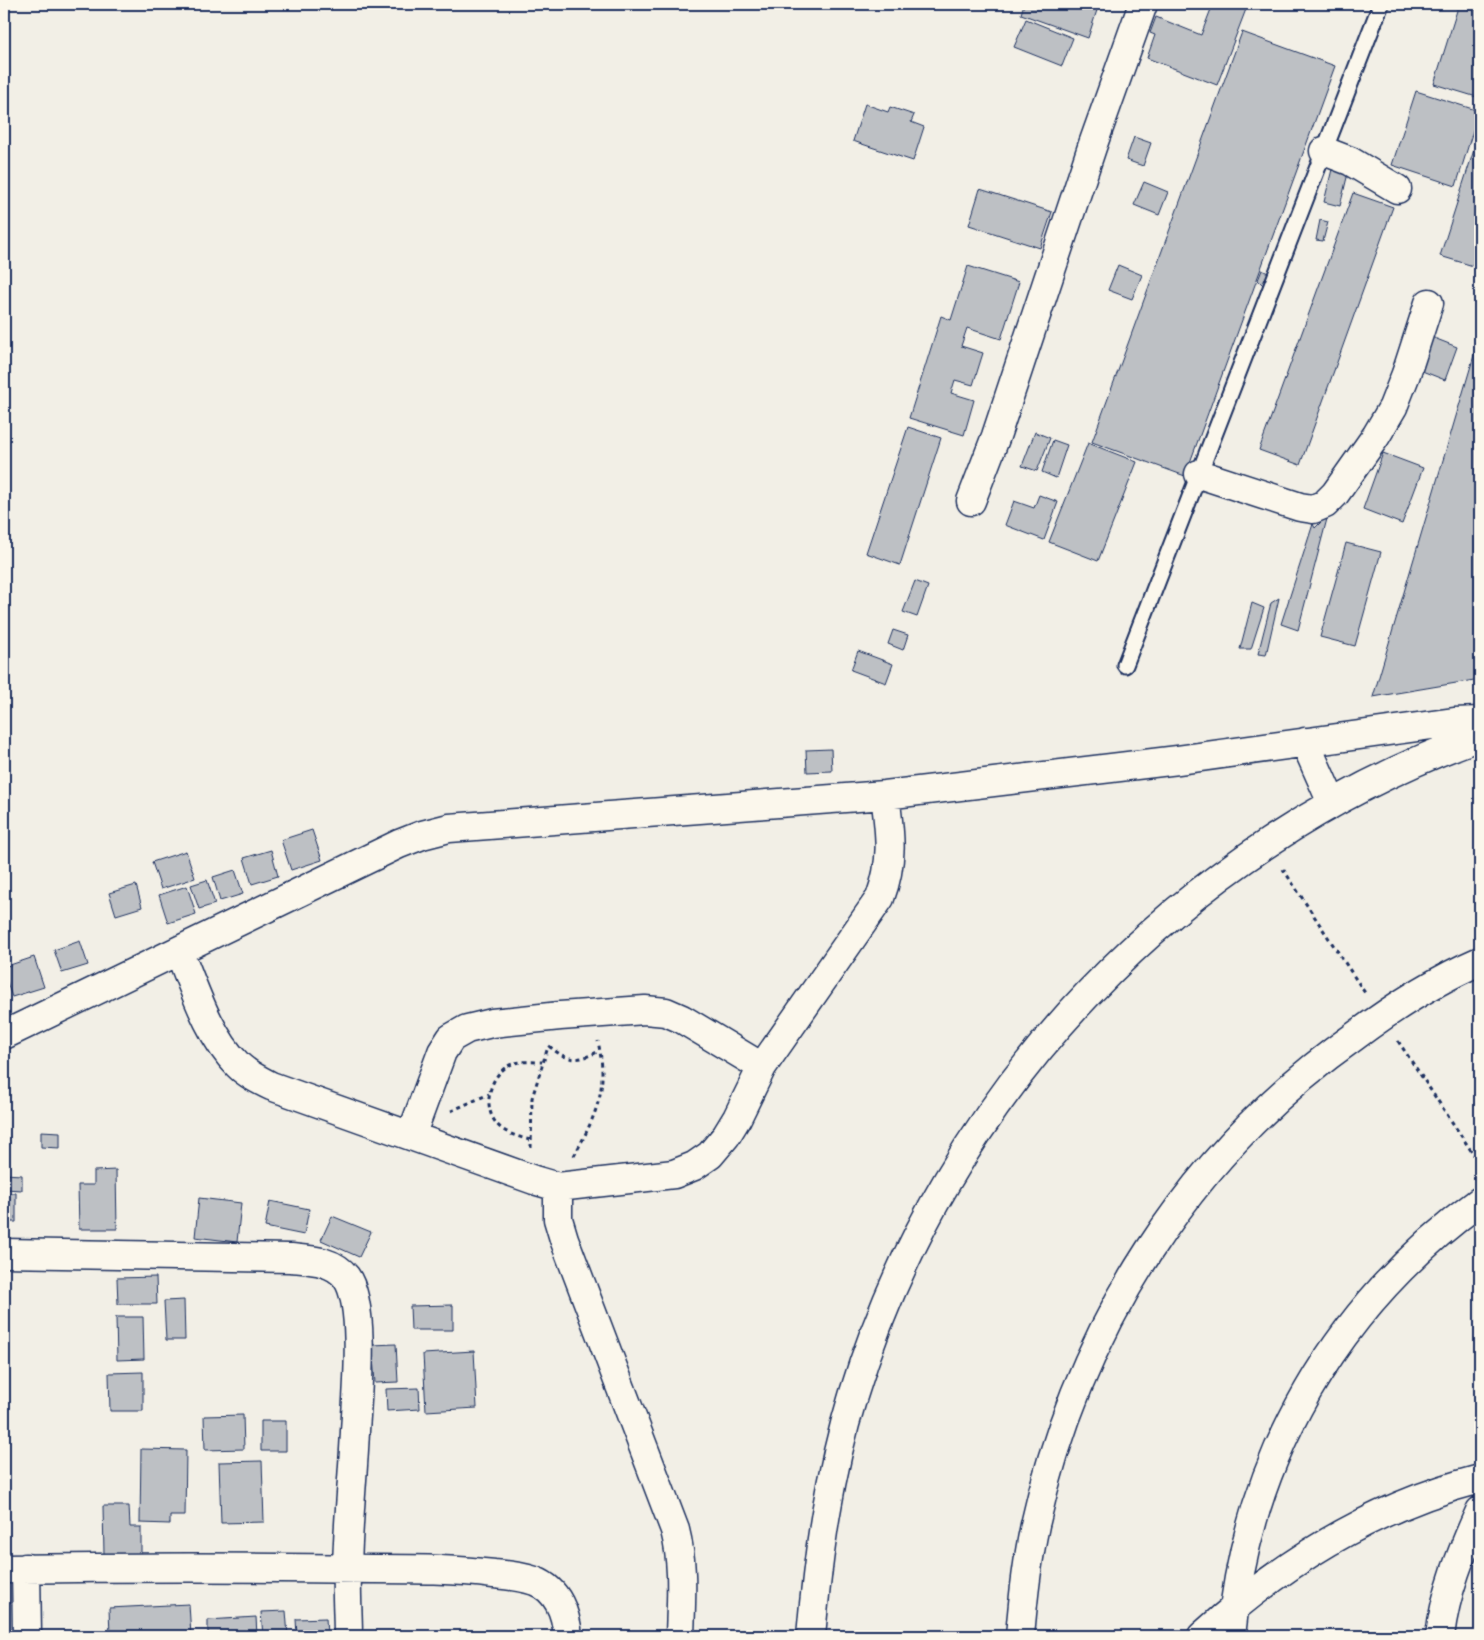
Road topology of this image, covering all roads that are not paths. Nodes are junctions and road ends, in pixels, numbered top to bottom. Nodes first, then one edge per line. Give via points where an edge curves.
1 (1143, 4) edge
2 (1381, 4) edge
3 (1324, 151) junction
4 (1397, 188) dead end
5 (1429, 302) dead end
6 (1199, 474) junction
7 (972, 501) dead end
8 (1125, 665) dead end
9 (1480, 721) edge
10 (1480, 736) edge
11 (1305, 742) junction
12 (885, 795) junction
13 (1332, 803) junction
14 (179, 951) junction
15 (1480, 961) edge
16 (4, 1035) edge
17 (762, 1067) junction
18 (412, 1136) junction
19 (546, 1184) junction
20 (1480, 1201) edge
21 (4, 1253) edge
22 (1480, 1479) edge
23 (1480, 1511) edge
24 (347, 1568) junction
25 (15, 1569) edge
26 (1234, 1607) junction
27 (28, 1636) edge
28 (348, 1636) edge
29 (568, 1636) edge
30 (680, 1636) edge
31 (811, 1636) edge
32 (1020, 1636) edge
33 (1202, 1636) edge
34 (1231, 1636) edge
35 (1440, 1636) edge

1 - 7 street
2 - 3 lane
3 - 4 street via 1350,161
3 - 6 lane
5 - 6 street via 1393,407 1371,443 1325,504 1313,509 1300,507
6 - 8 lane
9 - 11 street
10 - 13 street via 1424,758
11 - 12 street
11 - 13 street
12 - 14 street via 449,828 399,844
12 - 17 street via 890,856 880,898
13 - 31 street via 1266,843 1205,887 1110,970 1066,1015 1026,1064 955,1167 897,1278 853,1395 824,1518
14 - 16 street
14 - 18 street via 212,1029 226,1050 251,1075 271,1086
15 - 32 street via 1381,1016 1325,1056 1242,1132 1170,1219 1110,1315 1065,1418 1035,1526
17 - 18 street via 666,1012 594,1013 492,1023 467,1029 451,1038 442,1052
17 - 19 street via 726,1136 710,1155 694,1166 674,1174
18 - 19 street
19 - 30 street via 675,1530 681,1570
20 - 26 street via 1450,1223 1384,1285 1355,1319 1305,1394 1267,1476 1253,1519
21 - 24 street via 291,1258 318,1260 335,1266 347,1278 354,1295 360,1363
22 - 26 street via 1418,1498 1369,1519 1321,1545
23 - 35 street via 1450,1588
24 - 25 street
24 - 28 street
24 - 29 street via 477,1572 536,1582 558,1601 567,1620
25 - 27 street
26 - 33 street
26 - 34 street

